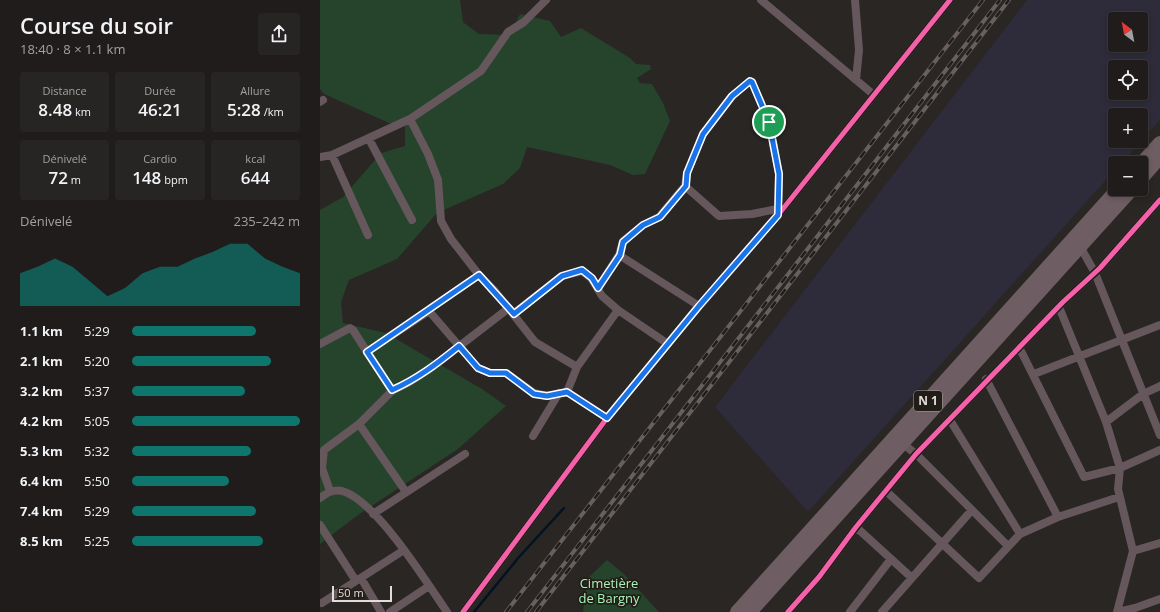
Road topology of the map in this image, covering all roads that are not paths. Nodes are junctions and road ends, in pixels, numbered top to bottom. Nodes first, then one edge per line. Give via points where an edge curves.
1 (546, 0) edge
2 (761, 0) edge
3 (855, 0) edge
4 (950, 0) edge
5 (856, 80) junction
6 (874, 95) junction
7 (410, 119) junction
8 (369, 139) junction
9 (1160, 143) edge
10 (332, 155) junction
11 (1148, 156) edge
12 (1160, 157) edge
13 (320, 158) edge
14 (1148, 171) edge
15 (686, 186) junction
16 (1112, 196) edge
17 (1126, 196) edge
18 (1160, 200) edge
19 (777, 212) junction
20 (412, 220) dead end
21 (368, 235) dead end
22 (1081, 248) junction
23 (620, 255) junction
24 (1095, 273) junction
25 (479, 275) junction
26 (598, 288) junction
27 (699, 306) junction
28 (1059, 307) junction
29 (618, 310) junction
30 (430, 311) junction
31 (511, 311) junction
32 (1160, 325) edge
33 (1124, 340) junction
34 (320, 344) edge
35 (668, 344) junction
36 (459, 346) junction
37 (1019, 347) junction
38 (367, 352) junction
39 (1078, 357) junction
40 (577, 367) junction
41 (1034, 374) junction
42 (986, 379) junction
43 (1160, 386) edge
44 (392, 390) junction
45 (563, 392) junction
46 (1143, 394) junction
47 (607, 418) junction
48 (950, 420) junction
49 (1106, 422) junction
50 (359, 424) junction
51 (1160, 435) edge
52 (533, 436) dead end
53 (903, 444) junction
54 (322, 447) edge
55 (1160, 450) edge
56 (464, 454) dead end
57 (916, 454) junction
58 (1120, 468) junction
59 (330, 491) junction
60 (886, 491) junction
61 (406, 492) junction
62 (1119, 497) junction
63 (320, 498) edge
64 (971, 511) junction
65 (373, 514) junction
66 (1058, 517) junction
67 (320, 525) edge
68 (856, 527) junction
69 (1020, 534) junction
70 (1160, 542) edge
71 (942, 544) junction
72 (1008, 546) junction
73 (404, 550) junction
74 (1133, 551) junction
75 (891, 559) junction
76 (912, 578) junction
77 (358, 579) junction
78 (429, 586) junction
79 (1160, 599) edge
80 (322, 603) dead end
81 (1136, 610) edge
82 (381, 612) edge
83 (390, 612) edge
84 (447, 612) edge
85 (463, 612) edge
86 (737, 612) edge
87 (750, 612) edge
88 (788, 612) edge
89 (850, 612) edge
90 (882, 612) edge
91 (1118, 612) edge

1 - 7 street via 524,22 508,32 481,72
2 - 5 street
3 - 5 street via 859,50
4 - 6 street
5 - 6 street
6 - 19 street
7 - 8 street
7 - 25 street via 438,180 442,221 451,239
8 - 10 street
8 - 20 street
9 - 11 highway
10 - 13 street
10 - 21 street
12 - 14 highway
15 - 19 street via 719,216
15 - 19 street via 687,173 703,134 732,96 752,82 769,122 779,174
15 - 23 street via 660,217 643,225 623,242
16 - 86 highway, N 1
17 - 22 highway, N 1
18 - 24 street
19 - 27 street
22 - 24 street
22 - 53 highway, N 1
23 - 26 street
23 - 27 street
24 - 28 street
24 - 33 street
25 - 30 street
25 - 31 street
26 - 29 street via 602,296
26 - 31 street via 592,278 582,270 562,276
27 - 35 street
28 - 37 street
28 - 39 street
29 - 35 street
29 - 40 street
30 - 36 street
30 - 38 street
31 - 36 street
31 - 40 street via 535,342
32 - 33 street
33 - 39 street
33 - 46 street
34 - 38 street via 350,328
35 - 47 street
36 - 44 street via 431,368
36 - 45 street via 478,368 490,373 506,373 534,394 547,396
37 - 41 street
37 - 42 street
38 - 44 street
39 - 41 street
39 - 49 street
40 - 45 street
41 - 58 street via 1080,473 1084,477
42 - 48 street
42 - 66 street
43 - 46 street
44 - 50 street
45 - 47 street
45 - 52 street
46 - 49 street
46 - 51 street
47 - 85 street
48 - 57 street
48 - 69 street
49 - 58 street
50 - 54 street
50 - 61 street
53 - 57 street
53 - 87 highway, N 1
54 - 59 street via 322,468
55 - 58 street
56 - 61 street
57 - 60 street
57 - 64 street
58 - 62 street
59 - 63 street
59 - 65 street via 342,491 354,496
60 - 68 street
60 - 71 street
61 - 65 street
62 - 66 street
62 - 74 street
64 - 71 street
64 - 72 street
65 - 73 street
66 - 69 street
67 - 77 street
68 - 75 street
68 - 88 street via 819,577
69 - 72 street
70 - 74 street
71 - 72 street via 978,578
71 - 76 street
73 - 77 street
73 - 78 street
74 - 91 street
75 - 76 street
75 - 89 street
76 - 90 street
77 - 80 street
77 - 82 street
78 - 83 street
78 - 84 street
79 - 81 street
81 - 91 street

